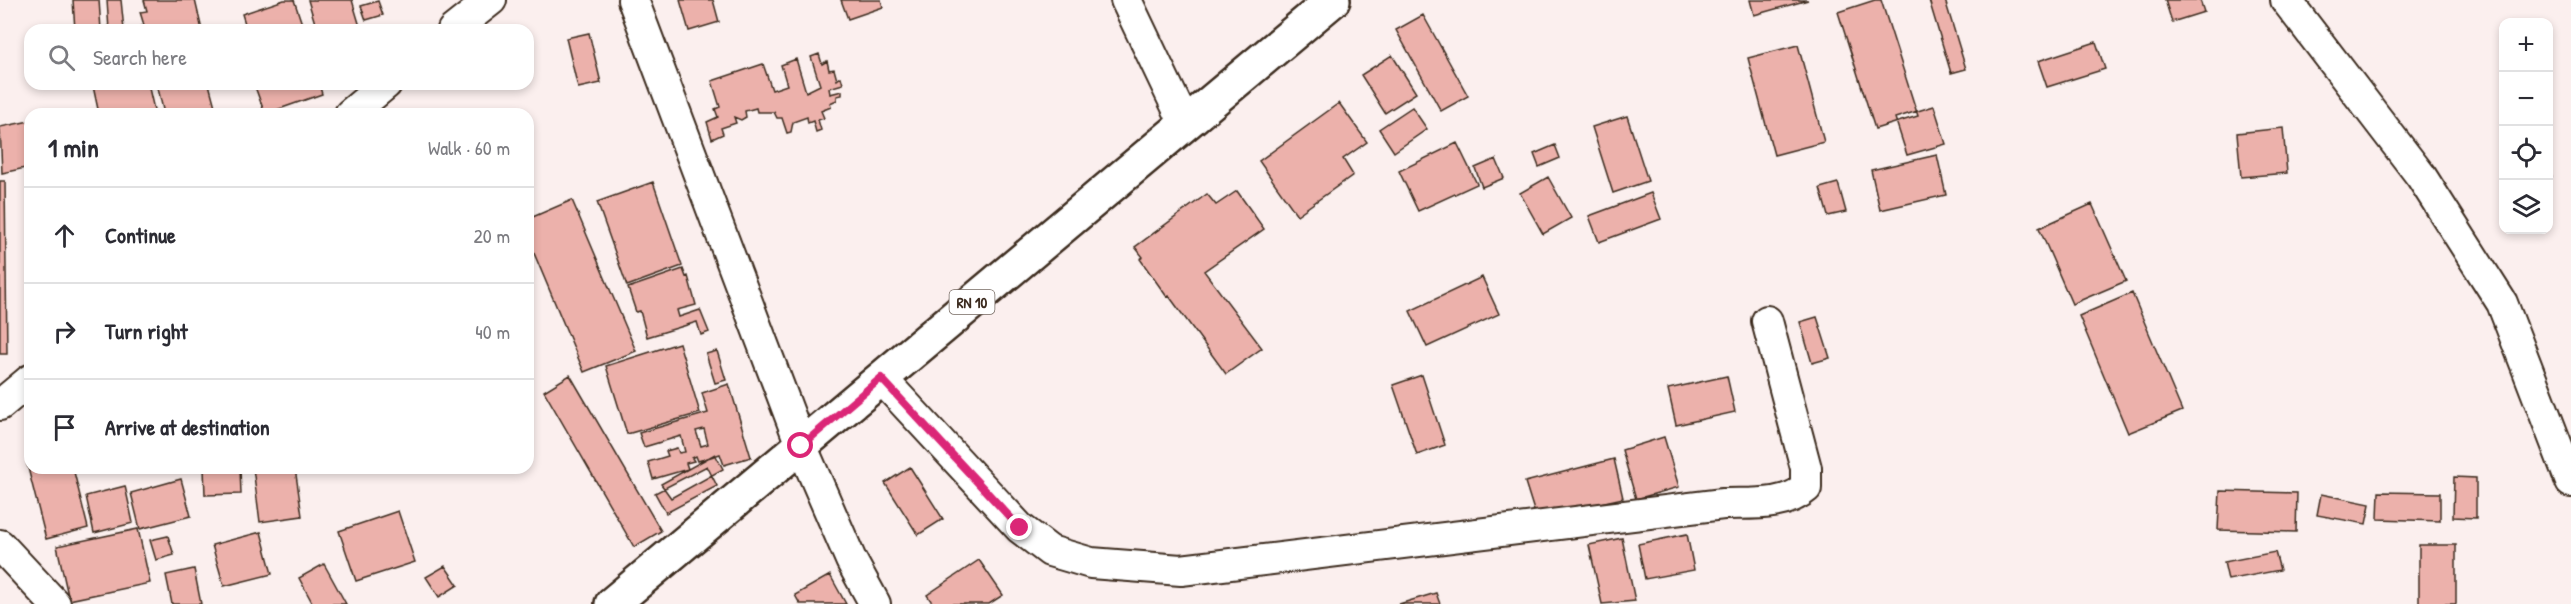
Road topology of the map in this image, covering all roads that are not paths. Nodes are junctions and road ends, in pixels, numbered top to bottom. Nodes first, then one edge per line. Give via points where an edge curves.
1 (490, 0) edge
2 (633, 0) edge
3 (1126, 0) edge
4 (1333, 0) edge
5 (2286, 0) edge
6 (460, 24) edge
7 (379, 90) edge
8 (357, 108) edge
9 (1185, 124) junction
10 (1767, 321) dead end
11 (881, 378) junction
12 (24, 385) edge
13 (0, 405) edge
14 (801, 446) junction
15 (2571, 482) edge
16 (0, 545) edge
17 (55, 604) edge
18 (612, 604) edge
19 (875, 604) edge

1 - 6 street
2 - 14 street
3 - 9 street
4 - 9 main road, RN 10
5 - 15 street via 2421,176 2502,303
7 - 8 street
9 - 11 main road, RN 10
10 - 11 street via 1806,468 1806,488 1796,496 1783,501 1723,504 1181,570 1091,563 1050,551 1020,528
11 - 14 main road, RN 10
12 - 13 street
14 - 18 main road, RN 10
14 - 19 street via 850,560
16 - 17 street

